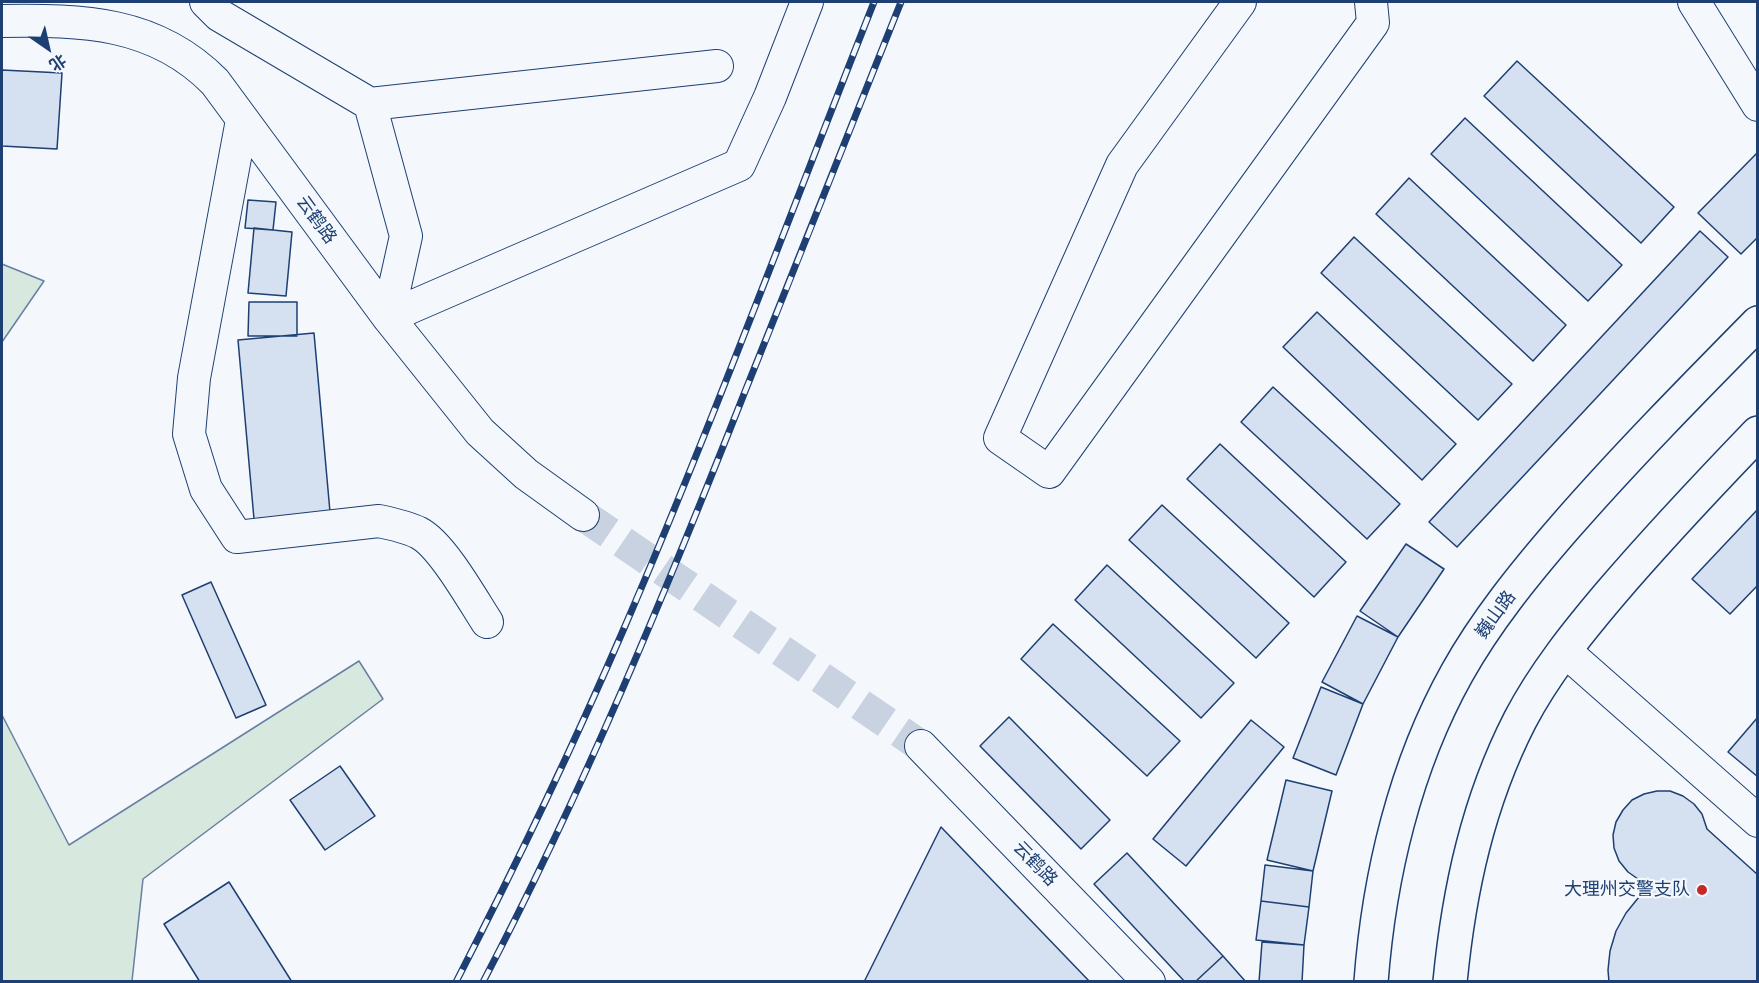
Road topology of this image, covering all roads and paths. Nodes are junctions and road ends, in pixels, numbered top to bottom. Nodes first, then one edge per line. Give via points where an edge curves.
1 (206, 2) edge
2 (807, 2) edge
3 (1240, 2) edge
4 (1371, 2) edge
5 (1694, 2) edge
6 (2, 21) edge
7 (717, 66) dead end
8 (370, 104) junction
9 (1758, 105) edge
10 (242, 120) junction
11 (388, 317) junction
12 (1758, 323) edge
13 (1758, 433) edge
14 (582, 515) tunnel mouth
15 (487, 622) dead end
16 (1565, 651) junction
17 (921, 746) tunnel mouth
18 (1758, 821) edge
19 (1149, 981) edge
20 (1371, 981) edge
21 (1450, 981) edge

1 - 8 street via 219,15
2 - 11 street via 739,165
3 - 4 street via 1122,165 1000,438 1049,472 1373,23
5 - 9 street
6 - 10 street, 云鹤路 via 75,21 153,38 200,67
7 - 8 street
8 - 11 street via 406,236
10 - 11 street, 云鹤路
10 - 15 street via 194,378 189,434 206,489 237,537 379,521 422,534 438,550
11 - 14 street, 云鹤路 via 480,432 526,474
12 - 20 highway, 巍山路 via 1637,447 1550,545 1498,611 1456,674 1425,742 1400,817 1383,889
13 - 16 highway via 1633,567
16 - 18 street
16 - 21 highway via 1521,719 1489,792 1464,881
17 - 19 street, 云鹤路

